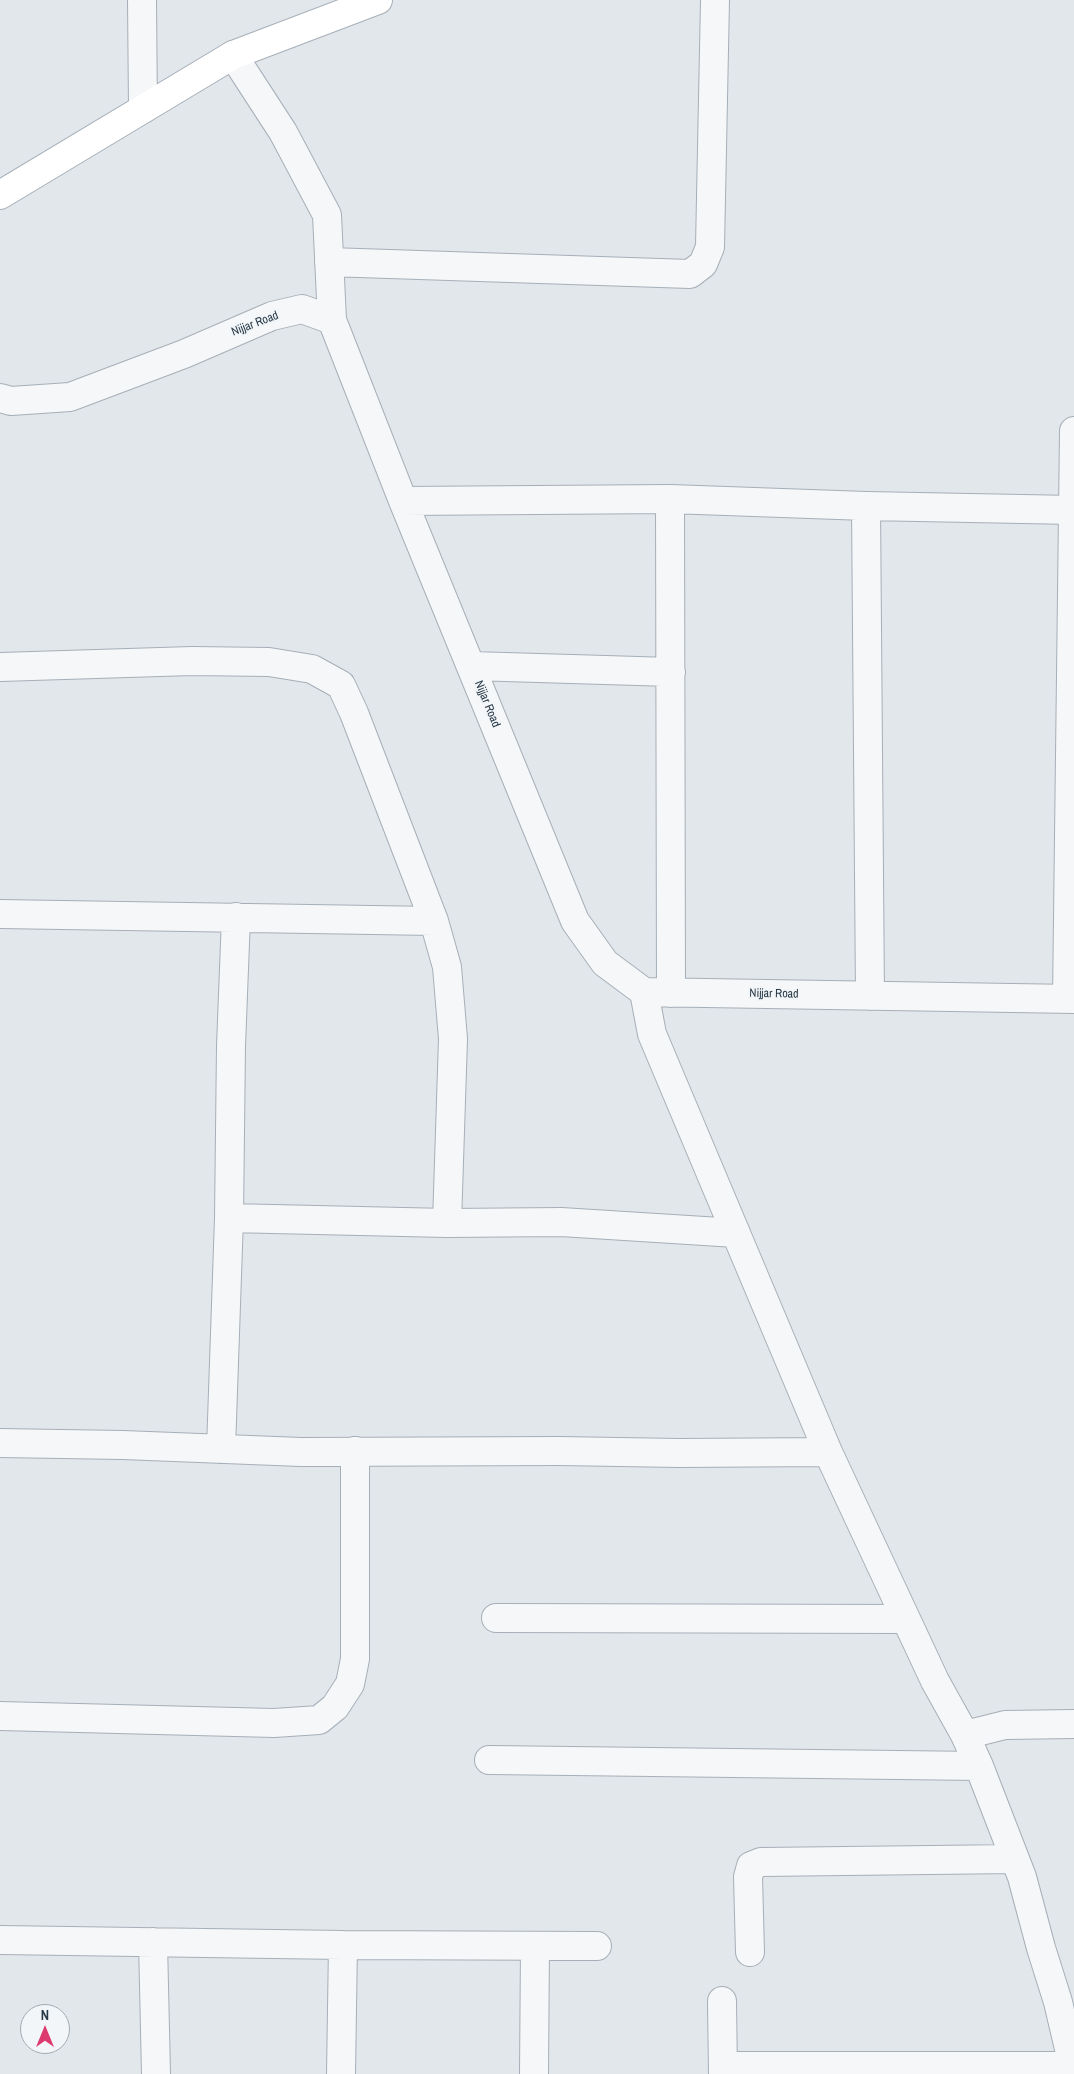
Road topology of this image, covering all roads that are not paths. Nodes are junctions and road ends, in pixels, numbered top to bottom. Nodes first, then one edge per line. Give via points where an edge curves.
1 (142, 0) edge
2 (378, 0) edge
3 (715, 0) edge
4 (233, 56) junction
5 (143, 109) junction
6 (0, 195) edge
7 (329, 262) junction
8 (332, 320) junction
9 (0, 398) edge
10 (1074, 431) edge
11 (670, 499) junction
12 (403, 501) junction
13 (866, 506) junction
14 (1073, 510) edge
15 (472, 666) junction
16 (0, 667) edge
17 (670, 672) junction
18 (0, 914) edge
19 (236, 917) junction
20 (434, 920) junction
21 (644, 992) junction
22 (670, 993) junction
23 (870, 996) junction
24 (1071, 999) edge
25 (229, 1218) junction
26 (447, 1223) junction
27 (736, 1233) junction
28 (0, 1443) edge
29 (221, 1449) junction
30 (355, 1451) junction
31 (828, 1452) junction
32 (496, 1618) dead end
33 (906, 1619) junction
34 (0, 1716) edge
35 (1074, 1724) edge
36 (965, 1735) junction
37 (489, 1760) dead end
38 (979, 1766) junction
39 (1015, 1858) junction
40 (0, 1940) edge
41 (153, 1942) junction
42 (343, 1945) junction
43 (534, 1946) junction
44 (597, 1946) dead end
45 (750, 1952) dead end
46 (722, 2001) dead end
47 (1074, 2068) edge
48 (723, 2070) edge
49 (877, 2070) edge
50 (156, 2074) edge
51 (341, 2074) edge
52 (534, 2074) edge

1 - 5 street
2 - 4 street
3 - 7 street via 710,247 703,264 690,274
4 - 5 street
4 - 7 street via 282,132 327,214
5 - 6 street
7 - 8 street
8 - 9 street, Nijjar Road via 302,309 272,316 184,354 70,397 11,401
8 - 12 street, Nijjar Road
10 - 14 street
11 - 12 street
11 - 13 street
11 - 17 street
12 - 15 street, Nijjar Road
13 - 14 street
13 - 23 street
14 - 24 street
15 - 17 street
15 - 21 street, Nijjar Road via 575,920 605,963
16 - 20 street via 269,662 312,669 340,685 354,713
17 - 22 street
18 - 19 street
19 - 20 street
19 - 25 street
20 - 26 street via 447,966 452,1029
21 - 22 street, Nijjar Road
21 - 27 street via 652,1034
22 - 23 street, Nijjar Road
23 - 24 street, Nijjar Road
25 - 26 street
25 - 29 street
26 - 27 street via 561,1222
27 - 31 street
28 - 29 street
29 - 30 street
30 - 31 street
30 - 34 street via 355,1659 350,1684 336,1707 319,1720 274,1723
31 - 33 street
32 - 33 street
33 - 36 street
35 - 36 street via 1005,1725
36 - 38 street
37 - 38 street
38 - 39 street
39 - 45 street via 761,1862 751,1866 748,1877
39 - 47 street
40 - 41 street
41 - 42 street
41 - 50 street
42 - 43 street
42 - 51 street
43 - 44 street
43 - 52 street
46 - 48 street
47 - 49 street
48 - 49 street

